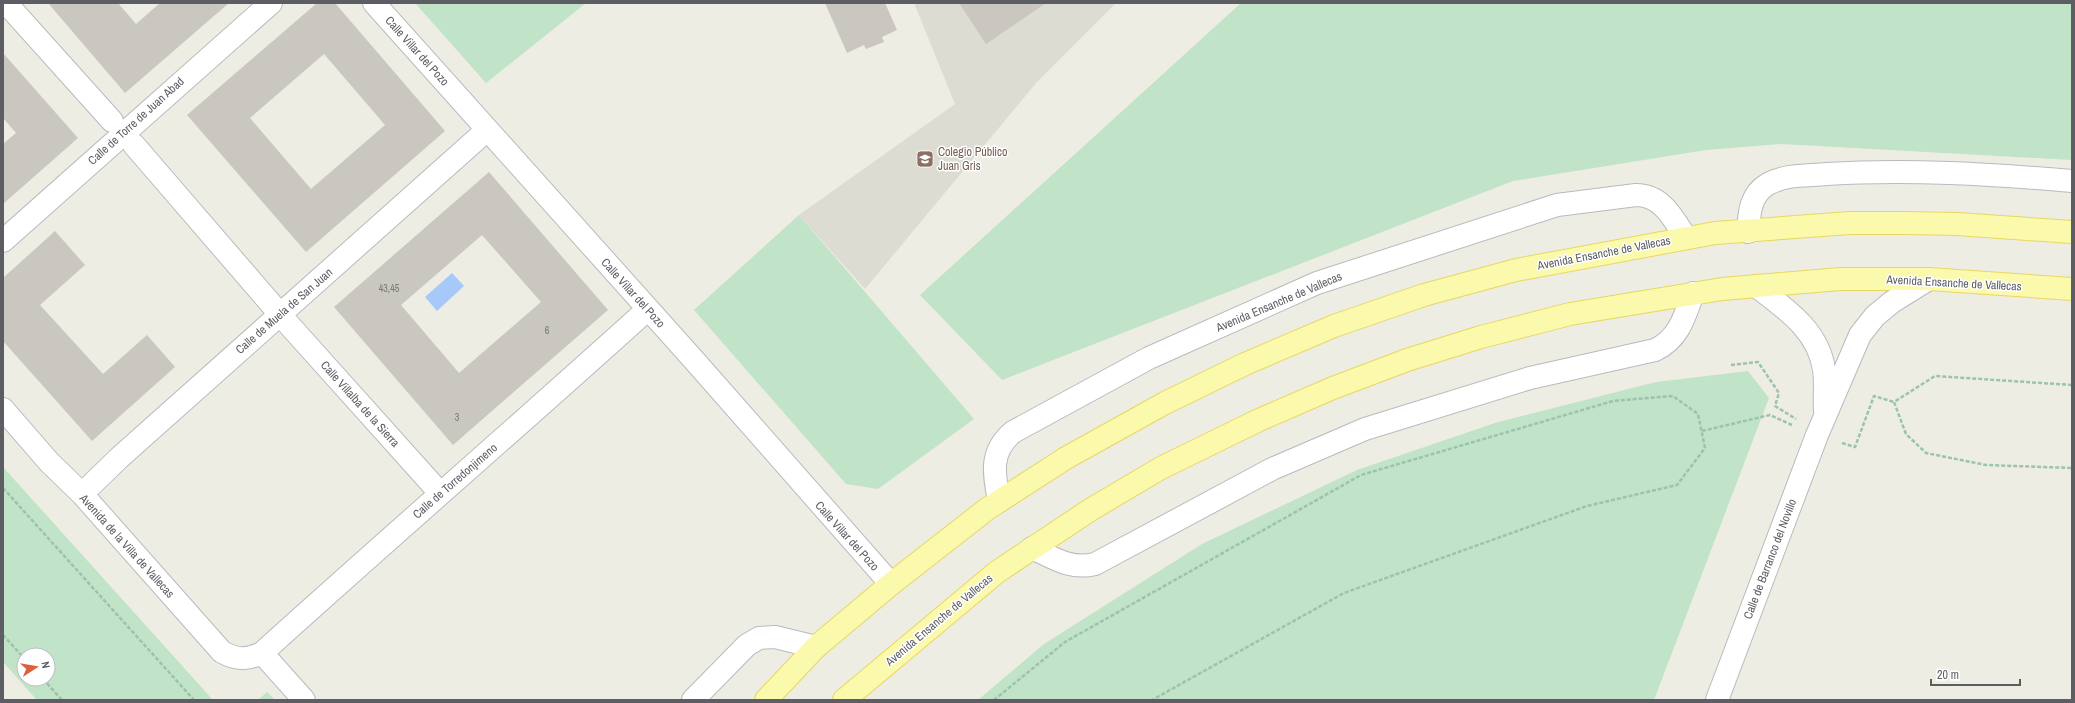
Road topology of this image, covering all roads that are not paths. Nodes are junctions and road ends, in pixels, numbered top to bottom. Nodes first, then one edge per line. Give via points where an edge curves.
1 (6, 3) edge
2 (271, 3) edge
3 (374, 3) edge
4 (112, 121) dead end
5 (488, 130) junction
6 (134, 145) dead end
7 (2072, 181) edge
8 (1748, 232) junction
9 (2072, 232) edge
10 (1686, 238) junction
11 (3, 241) edge
12 (1929, 279) junction
13 (1756, 286) junction
14 (2072, 289) edge
15 (1693, 293) junction
16 (648, 309) junction
17 (281, 315) junction
18 (3, 409) edge
19 (1825, 418) junction
20 (440, 493) junction
21 (82, 494) junction
22 (999, 501) junction
23 (1032, 548) junction
24 (890, 584) junction
25 (816, 647) junction
26 (262, 653) junction
27 (848, 698) edge
28 (304, 700) edge
29 (693, 700) edge
30 (766, 700) edge
31 (1717, 700) edge

1 - 4 street
2 - 11 street, Calle de Torre de Juan Abad
3 - 5 street, Calle Villar del Pozo
5 - 16 street, Calle Villar del Pozo
5 - 17 street, Calle de Muela de San Juan
6 - 17 street, Calle Villalba de la Sierra
7 - 8 street via 1864,172 1784,177 1766,184 1755,197 1749,207
8 - 9 main road, Avenida Ensanche de Vallecas via 1850,224 1905,223
8 - 10 main road, Avenida Ensanche de Vallecas
10 - 22 main road, Avenida Ensanche de Vallecas via 1516,270 1424,295 1334,326 1245,364 1165,403 1066,458
10 - 22 street, Avenida Ensanche de Vallecas via 1669,212 1657,201 1646,195 1636,195 1557,205 1317,283 1149,358 1012,432 1003,440 996,452 995,477
12 - 13 main road, Avenida Ensanche de Vallecas via 1840,279
12 - 14 main road, Avenida Ensanche de Vallecas
12 - 19 street, Calle de Barranco del Novillo via 1892,302 1875,316 1860,335
13 - 15 main road, Avenida Ensanche de Vallecas
13 - 19 street, Calle de Barranco del Novillo via 1795,316 1814,340 1822,356 1825,372
15 - 23 main road, Avenida Ensanche de Vallecas via 1570,314 1503,331 1407,360 1333,388 1259,420 1161,468
15 - 23 street via 1675,336 1666,345 1655,350 1530,378 1365,429 1272,469 1095,564 1082,567 1068,564
16 - 20 street, Calle de Torredonjimeno
16 - 24 street, Calle Villar del Pozo
17 - 20 street, Calle Villalba de la Sierra
17 - 21 street, Calle de Muela de San Juan via 119,458
18 - 21 street, Avenida de la Villa de Vallecas via 49,462
19 - 31 street, Calle de Barranco del Novillo
20 - 26 street, Calle de Torredonjimeno
21 - 26 street, Avenida de la Villa de Vallecas via 222,652 234,658 250,658
22 - 24 main road, Avenida Ensanche de Vallecas
23 - 27 main road, Avenida Ensanche de Vallecas via 996,572
24 - 25 main road, Avenida Ensanche de Vallecas
25 - 29 street via 775,637 759,638 747,645
25 - 30 main road, Avenida Ensanche de Vallecas
26 - 28 street

